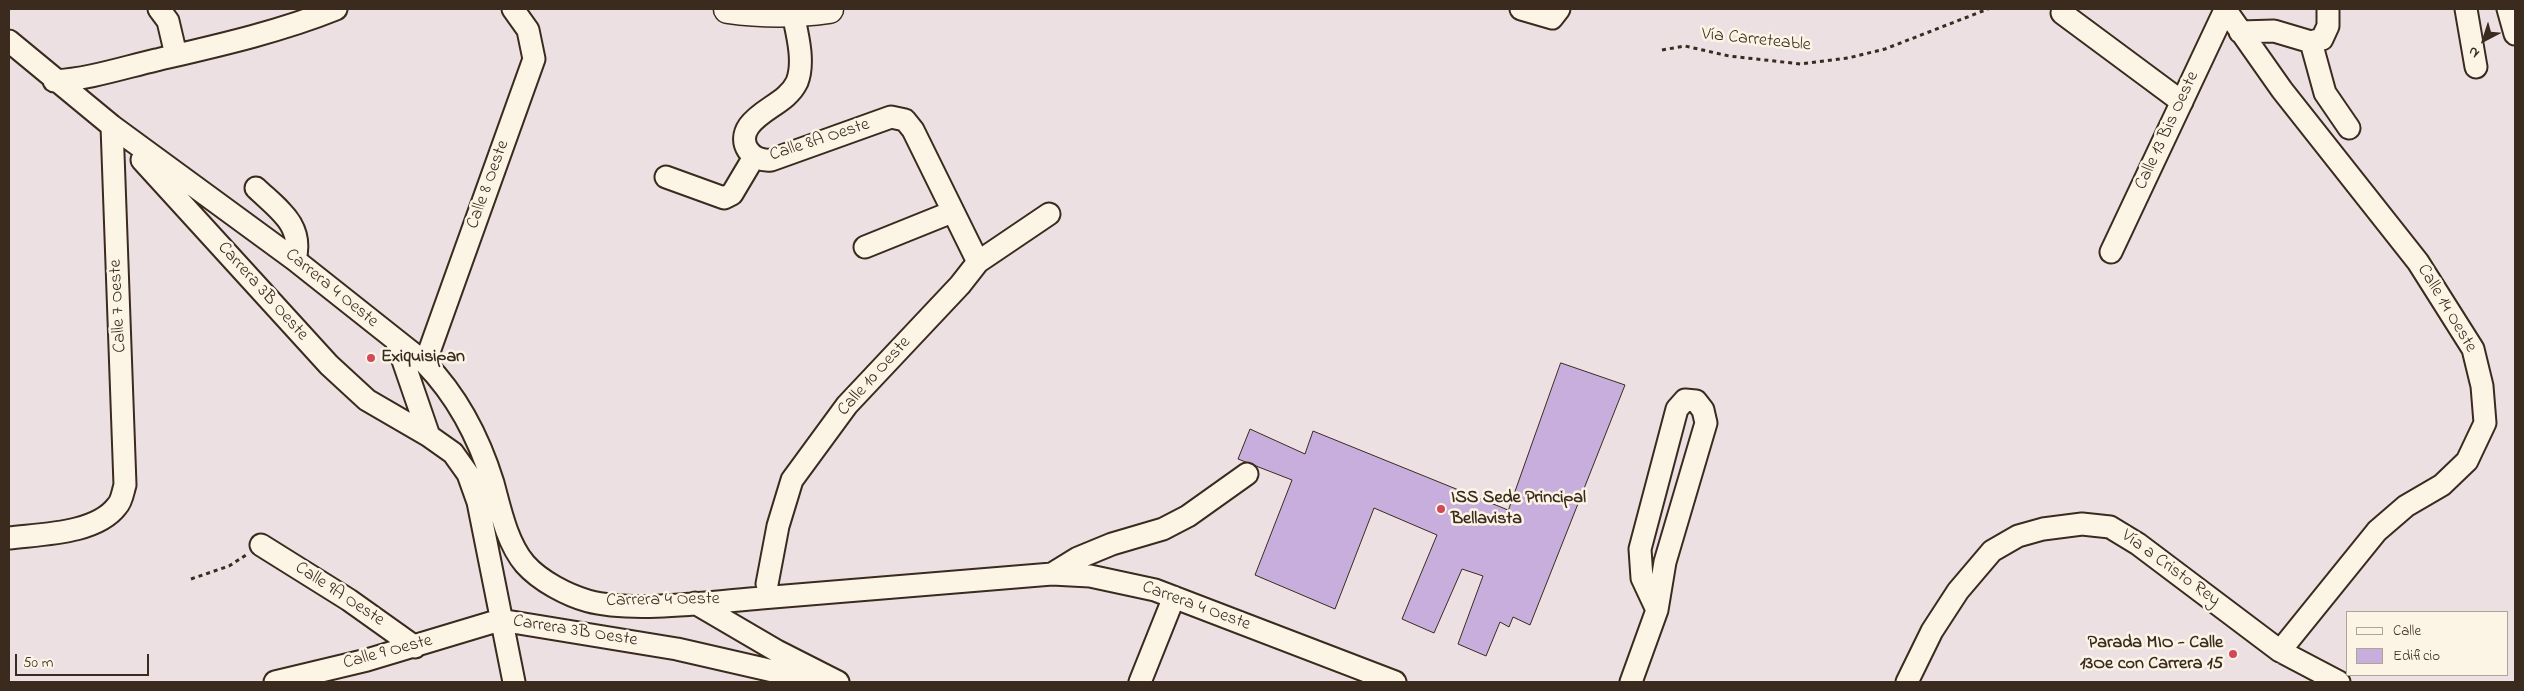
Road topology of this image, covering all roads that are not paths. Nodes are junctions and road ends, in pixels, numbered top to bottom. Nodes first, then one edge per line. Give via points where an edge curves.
1 (160, 9) edge
2 (336, 9) edge
3 (512, 9) edge
4 (728, 9) edge
5 (829, 9) edge
6 (1522, 9) edge
7 (2225, 9) edge
8 (2328, 9) edge
9 (2466, 9) edge
10 (2508, 9) edge
11 (789, 11) edge
12 (2062, 13) dead end
13 (1556, 14) edge
14 (2240, 32) junction
15 (2515, 34) edge
16 (9, 41) edge
17 (2311, 42) junction
18 (176, 55) junction
19 (2476, 67) dead end
20 (54, 80) junction
21 (2182, 102) junction
22 (112, 126) junction
23 (2349, 128) dead end
24 (754, 157) junction
25 (666, 177) dead end
26 (256, 188) dead end
27 (952, 212) junction
28 (1049, 214) dead end
29 (865, 247) dead end
30 (2111, 252) dead end
31 (295, 260) junction
32 (978, 262) junction
33 (397, 343) junction
34 (425, 363) junction
35 (429, 436) junction
36 (1246, 474) dead end
37 (9, 538) edge
38 (261, 545) road end
39 (1052, 574) junction
40 (767, 584) dead end
41 (1174, 597) junction
42 (695, 603) junction
43 (1657, 610) junction
44 (500, 620) junction
45 (415, 647) junction
46 (2280, 651) junction
47 (275, 682) edge
48 (514, 682) edge
49 (821, 682) edge
50 (838, 682) edge
51 (1140, 682) edge
52 (1394, 682) edge
53 (1631, 682) edge
54 (1907, 682) edge
55 (2339, 682) edge

1 - 18 street via 168,21
2 - 18 street
3 - 34 street, Calle 8 Oeste via 528,30 534,59
4 - 11 main road via 765,14
5 - 11 main road
6 - 13 street
7 - 14 street, Calle 14 Oeste
7 - 21 street, Calle 13 Bis Oeste
8 - 17 street via 2328,26 2322,38
9 - 19 street
10 - 15 street
11 - 24 street, Calle 8A Oeste via 799,51 799,74 791,91 750,124 745,133 744,144
12 - 21 street
14 - 17 street via 2274,31
14 - 46 street, Calle 14 Oeste via 2418,262 2473,349 2482,386 2485,423 2467,461 2442,485 2406,506 2377,531
16 - 20 street, Carrera 4 Oeste
17 - 23 street via 2325,93
18 - 20 street via 75,80
20 - 22 street, Carrera 4 Oeste
21 - 30 street, Calle 13 Bis Oeste
22 - 31 street, Carrera 4 Oeste
22 - 35 street, Carrera 3B Oeste via 328,365 367,400
22 - 37 street, Calle 7 Oeste via 125,485 118,506 102,520 71,530
24 - 25 street via 732,194 724,198
24 - 27 street, Calle 8A Oeste via 771,160 892,117 905,120 913,130
26 - 31 street via 297,233 299,245
27 - 29 street
27 - 32 street
28 - 32 street, Calle 10 Oeste
31 - 33 street, Carrera 4 Oeste
32 - 40 street, Calle 10 Oeste via 847,405 792,480 778,526
33 - 34 street, Carrera 4 Oeste
33 - 35 street
34 - 42 street, Carrera 4 Oeste via 442,381 469,423 492,480 506,528 526,564 560,590 589,601 628,605
35 - 44 street, Carrera 3B Oeste via 453,453 472,483
36 - 39 street via 1188,516 1163,529 1112,544 1078,558
38 - 45 street, Calle 9A Oeste
39 - 41 street, Carrera 4 Oeste via 1090,576
39 - 42 street, Carrera 4 Oeste
41 - 51 street
41 - 52 street, Carrera 4 Oeste
42 - 50 street
43 - 43 street via 1642,578 1640,550 1676,409 1685,400 1696,401 1703,410 1706,424 1664,562
43 - 53 street
44 - 45 street, Calle 9 Oeste
44 - 48 street
44 - 49 street, Carrera 3B Oeste via 677,649
45 - 47 street, Calle 9 Oeste
46 - 54 street, Vía a Cristo Rey via 2138,544 2110,527 2082,524 2018,536 1992,551 1958,591 1932,632
46 - 55 street, Vía a Cristo Rey

